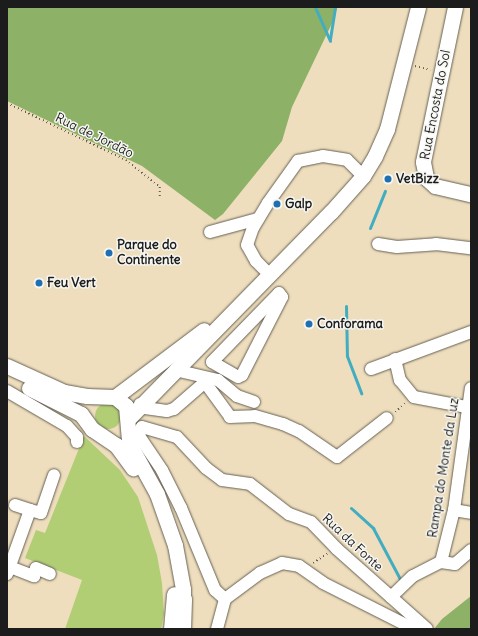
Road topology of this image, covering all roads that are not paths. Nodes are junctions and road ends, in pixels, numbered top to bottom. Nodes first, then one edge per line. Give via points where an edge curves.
1 (418, 7) edge
2 (455, 7) edge
3 (362, 176) junction
4 (471, 194) edge
5 (258, 219) junction
6 (210, 232) dead end
7 (378, 244) dead end
8 (471, 248) edge
9 (265, 279) junction
10 (242, 304) junction
11 (257, 315) junction
12 (268, 323) junction
13 (471, 332) edge
14 (395, 359) junction
15 (212, 362) junction
16 (7, 366) edge
17 (371, 369) dead end
18 (175, 370) junction
19 (205, 375) junction
20 (7, 377) edge
21 (471, 388) edge
22 (7, 391) edge
23 (111, 397) junction
24 (254, 402) dead end
25 (140, 404) junction
26 (469, 408) edge
27 (387, 418) road end
28 (127, 422) junction
29 (95, 431) junction
30 (77, 442) dead end
31 (54, 475) dead end
32 (15, 505) dead end
33 (30, 510) junction
34 (454, 510) junction
35 (471, 513) edge
36 (471, 550) edge
37 (441, 562) junction
38 (8, 570) edge
39 (50, 574) dead end
40 (390, 597) junction
41 (183, 599) joint
42 (225, 599) junction
43 (171, 629) edge
44 (181, 629) edge
45 (217, 629) edge
46 (423, 629) edge

1 - 3 main road via 384,137
2 - 4 main road, Rua Encosta do Sol via 423,162 426,178 435,186
3 - 5 street via 347,160 323,156 298,161
3 - 9 main road via 332,212
5 - 6 street
5 - 9 street via 247,245
7 - 8 street via 397,247 436,244
9 - 10 main road
9 - 23 main road
10 - 11 street
10 - 18 main road
11 - 12 street
11 - 12 street via 279,293 282,294
11 - 15 street
12 - 15 street via 240,376
13 - 14 street
14 - 17 street
14 - 26 street via 400,380 413,396
15 - 19 street
16 - 23 main road via 64,392
18 - 19 street
18 - 25 main road
19 - 24 street via 218,380 237,396
20 - 29 main road via 76,411 86,418
21 - 26 street, Rampa do Monte da Luz
22 - 30 street via 67,426 77,437
23 - 28 main road via 126,406
23 - 29 main road via 96,400 89,410
25 - 27 street via 156,411 174,409 195,389 207,385 225,414 230,417 255,416 283,424 299,431 337,457
25 - 28 main road
26 - 34 street, Rampa do Monte da Luz
28 - 29 main road via 116,435 110,436
28 - 41 main road via 127,438 150,479 168,520 180,568
29 - 43 main road via 116,445 128,461 156,514 173,580
31 - 33 street via 41,513
32 - 33 street
33 - 38 street
34 - 35 street
34 - 37 street, Rampa do Monte da Luz
36 - 37 street via 455,564
37 - 40 street via 413,576
38 - 39 street via 34,576 36,568
40 - 42 street, Rua da Fonte via 335,548 311,522 289,514 250,484 222,480 206,468 177,437 142,427 138,433 162,470 181,508 215,590
40 - 46 street, Rua da Fonte
41 - 44 highway
42 - 45 street
42 - 46 street via 260,573 282,563 303,569 323,583

